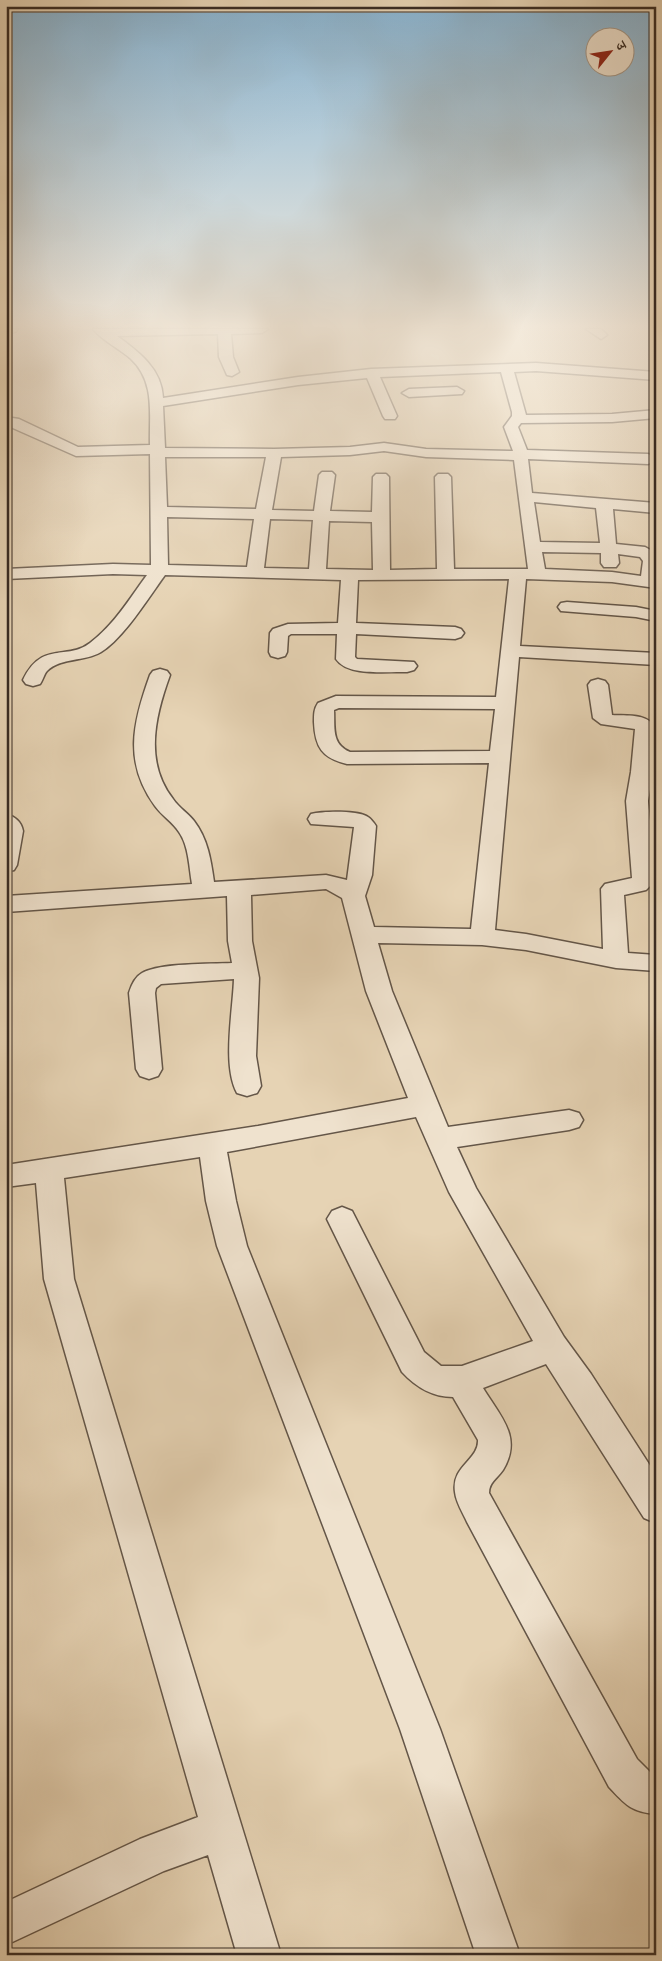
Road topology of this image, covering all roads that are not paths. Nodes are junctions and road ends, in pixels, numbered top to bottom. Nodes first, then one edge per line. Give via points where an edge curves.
1 (6, 421) edge
2 (157, 421) edge
3 (516, 421) edge
4 (158, 450) junction
5 (274, 453) junction
6 (521, 455) junction
7 (648, 460) dead end
8 (327, 475) dead end
9 (381, 477) dead end
10 (443, 478) dead end
11 (525, 498) junction
12 (604, 504) junction
13 (656, 508) edge
14 (159, 512) junction
15 (263, 514) junction
16 (321, 516) junction
17 (380, 517) junction
18 (533, 547) junction
19 (608, 548) junction
20 (160, 570) junction
21 (446, 573) junction
22 (6, 574) edge
23 (255, 574) junction
24 (317, 574) junction
25 (382, 574) junction
26 (350, 575) junction
27 (528, 575) junction
28 (619, 578) junction
29 (652, 583) edge
30 (567, 607) dead end
31 (622, 611) junction
32 (656, 616) edge
33 (348, 628) junction
34 (455, 633) dead end
35 (511, 651) junction
36 (278, 652) dead end
37 (656, 660) edge
38 (407, 666) dead end
39 (160, 675) dead end
40 (33, 680) dead end
41 (598, 685) dead end
42 (506, 703) junction
43 (500, 757) junction
44 (320, 819) dead end
45 (6, 820) edge
46 (6, 865) edge
47 (239, 888) junction
48 (204, 890) junction
49 (354, 896) junction
50 (6, 904) edge
51 (363, 935) junction
52 (482, 937) junction
53 (616, 960) junction
54 (656, 963) edge
55 (245, 970) junction
56 (149, 1070) dead end
57 (247, 1086) dead end
58 (424, 1105) junction
59 (570, 1120) dead end
60 (440, 1140) junction
61 (212, 1144) junction
62 (49, 1169) junction
63 (6, 1176) edge
64 (342, 1219) dead end
65 (553, 1347) junction
66 (462, 1380) junction
67 (656, 1506) edge
68 (656, 1794) edge
69 (222, 1829) junction
70 (6, 1924) edge
71 (259, 1955) edge
72 (498, 1955) edge

1 - 4 street via 76,452
2 - 4 street
3 - 6 street via 512,427
4 - 5 street
4 - 14 street
5 - 6 street via 384,447 426,453
5 - 15 street
6 - 7 street
6 - 11 street
8 - 16 street
9 - 17 street
10 - 21 street
11 - 12 street
11 - 18 street
12 - 13 street
12 - 19 street
14 - 15 street
14 - 20 street
15 - 16 street
15 - 23 street
16 - 17 street
16 - 24 street
17 - 25 street
18 - 19 street
18 - 27 street
19 - 28 street
19 - 29 street via 639,550 649,554
20 - 22 street
20 - 23 street
20 - 40 street via 121,622 96,648 43,665
21 - 25 street
21 - 27 street
23 - 24 street
24 - 26 street
25 - 26 street
26 - 33 street
27 - 28 street
27 - 35 street
28 - 29 street
28 - 31 street
30 - 31 street
31 - 32 street
33 - 34 street
33 - 36 street via 283,630 278,638
33 - 38 street via 345,659 351,664
35 - 37 street
35 - 42 street
39 - 48 street via 144,722 145,760 164,804 180,818 194,839
41 - 53 street via 603,718 640,723 645,727 637,801 644,880 613,889
42 - 43 street
42 - 43 street via 336,702 324,710 327,746 331,752 347,758
43 - 52 street
44 - 49 street via 354,820 365,826 361,875
45 - 46 street via 12,832
47 - 48 street
47 - 49 street via 326,882 339,884
47 - 55 street via 240,941
48 - 50 street
49 - 51 street
51 - 52 street
51 - 58 street via 379,991
52 - 53 street via 526,942
53 - 54 street
55 - 56 street via 159,976 144,984
55 - 57 street via 247,1006 243,1056
58 - 60 street
58 - 61 street
59 - 60 street
60 - 65 street via 464,1192
61 - 62 street
61 - 72 street via 232,1246 420,1729
62 - 63 street
62 - 69 street via 59,1279
64 - 66 street via 413,1362 437,1381 450,1383
65 - 66 street
65 - 67 street
66 - 68 street via 495,1438 493,1458 472,1480 472,1493 479,1510 623,1773 642,1792
69 - 70 street via 155,1854
69 - 71 street

